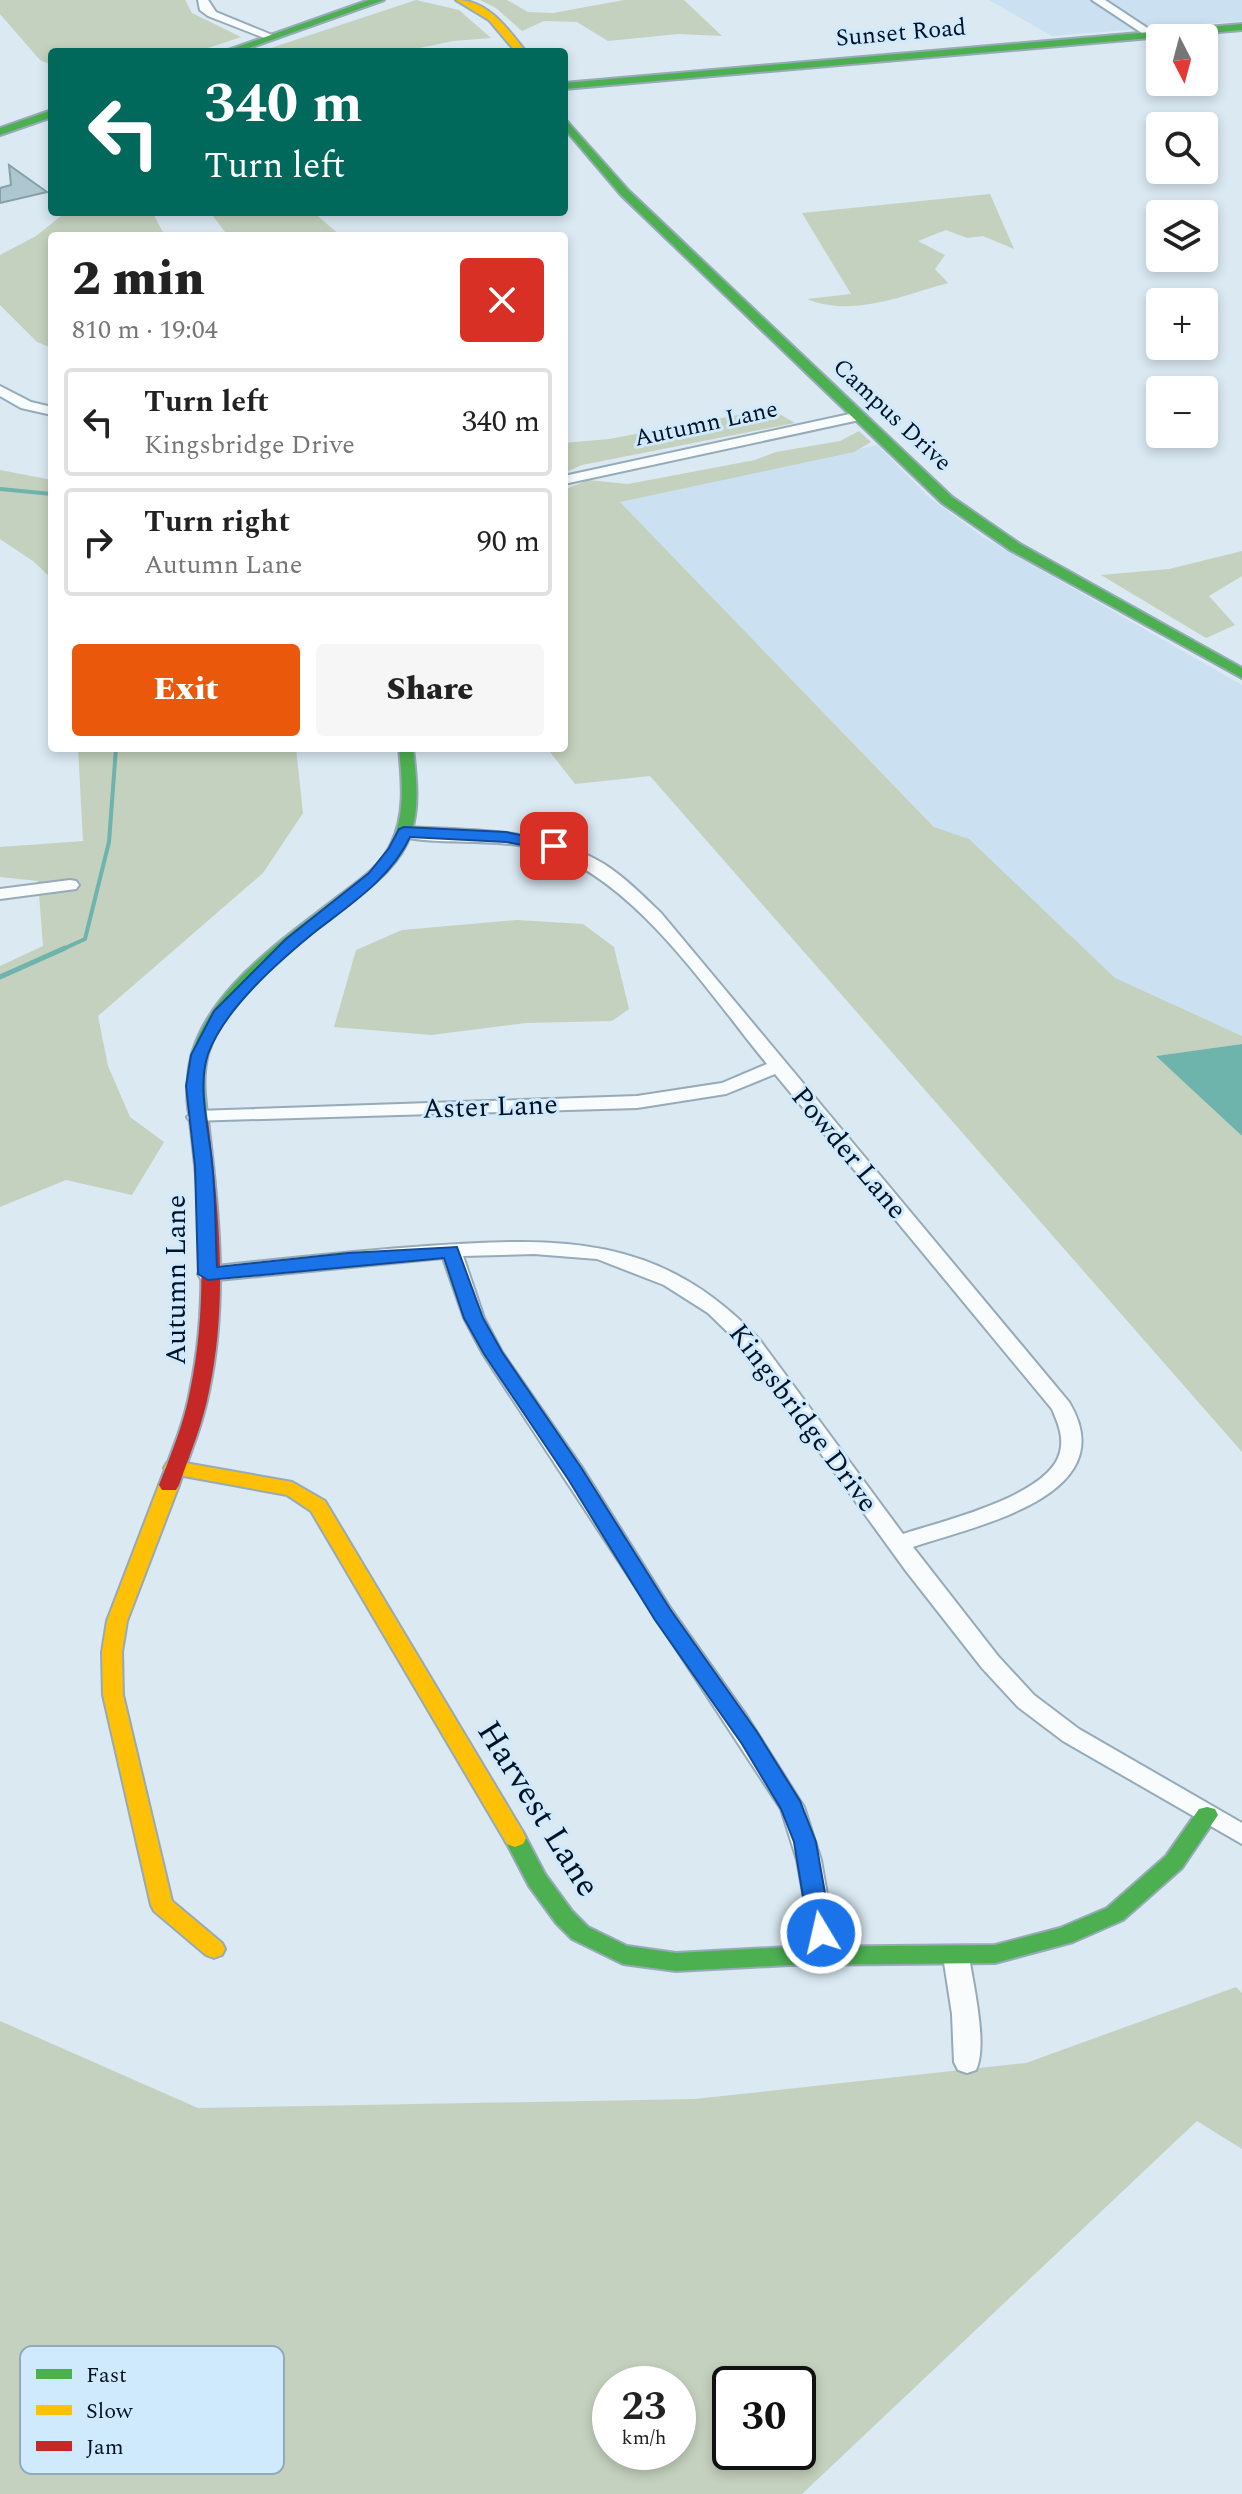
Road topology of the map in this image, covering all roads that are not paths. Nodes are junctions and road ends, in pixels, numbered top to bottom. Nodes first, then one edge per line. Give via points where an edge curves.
1 (203, 0) edge
2 (379, 0) edge
3 (461, 0) edge
4 (1097, 0) edge
5 (1242, 27) edge
6 (1218, 29) edge
7 (1146, 31) edge
8 (1146, 36) edge
9 (271, 37) junction
10 (239, 48) edge
11 (518, 48) edge
12 (568, 86) edge
13 (48, 118) edge
14 (568, 126) edge
15 (48, 132) edge
16 (0, 134) edge
17 (0, 390) edge
18 (48, 410) edge
19 (859, 416) junction
20 (568, 479) edge
21 (1242, 674) edge
22 (406, 752) edge
23 (404, 832) junction
24 (70, 885) dead end
25 (0, 894) edge
26 (777, 1066) junction
27 (197, 1117) junction
28 (451, 1251) junction
29 (208, 1274) junction
30 (174, 1468) junction
31 (899, 1544) junction
32 (1207, 1815) junction
33 (1242, 1835) edge
34 (214, 1949) dead end
35 (956, 1956) junction
36 (825, 1958) junction
37 (967, 2062) dead end

1 - 9 street via 214,15
2 - 9 street
3 - 11 street via 504,28
4 - 7 street
5 - 6 street, Sunset Road
8 - 12 street, Sunset Road
9 - 10 street
13 - 16 street
14 - 19 street, Campus Drive via 625,193
15 - 16 street
17 - 18 street
19 - 20 street, Autumn Lane
19 - 21 street, Campus Drive via 980,525
22 - 23 street, Autumn Lane
23 - 26 street, Powder Lane via 538,842 599,866 655,917
23 - 27 street, Autumn Lane via 375,877 292,942 220,1015 199,1055
24 - 25 street
26 - 27 street, Aster Lane via 726,1088 637,1102
26 - 31 street, Powder Lane via 1062,1407 1073,1434 1062,1472 1029,1498
27 - 29 street, Autumn Lane
28 - 29 street, Kingsbridge Drive
28 - 31 street, Kingsbridge Drive via 574,1249 650,1272 697,1296 752,1344
28 - 36 street via 474,1318 501,1366 792,1807 809,1860
29 - 30 street, Autumn Lane via 203,1379
30 - 34 street, Autumn Lane via 120,1610 110,1673 162,1905
30 - 36 street, Harvest Lane via 292,1489 318,1506 496,1802 537,1880 580,1933 623,1955 648,1960
31 - 32 street, Kingsbridge Drive via 1026,1701 1071,1735
32 - 33 street, Kingsbridge Drive
32 - 35 street, Harvest Lane via 1154,1883 1103,1921 1026,1947
35 - 36 street, Harvest Lane
35 - 37 street

